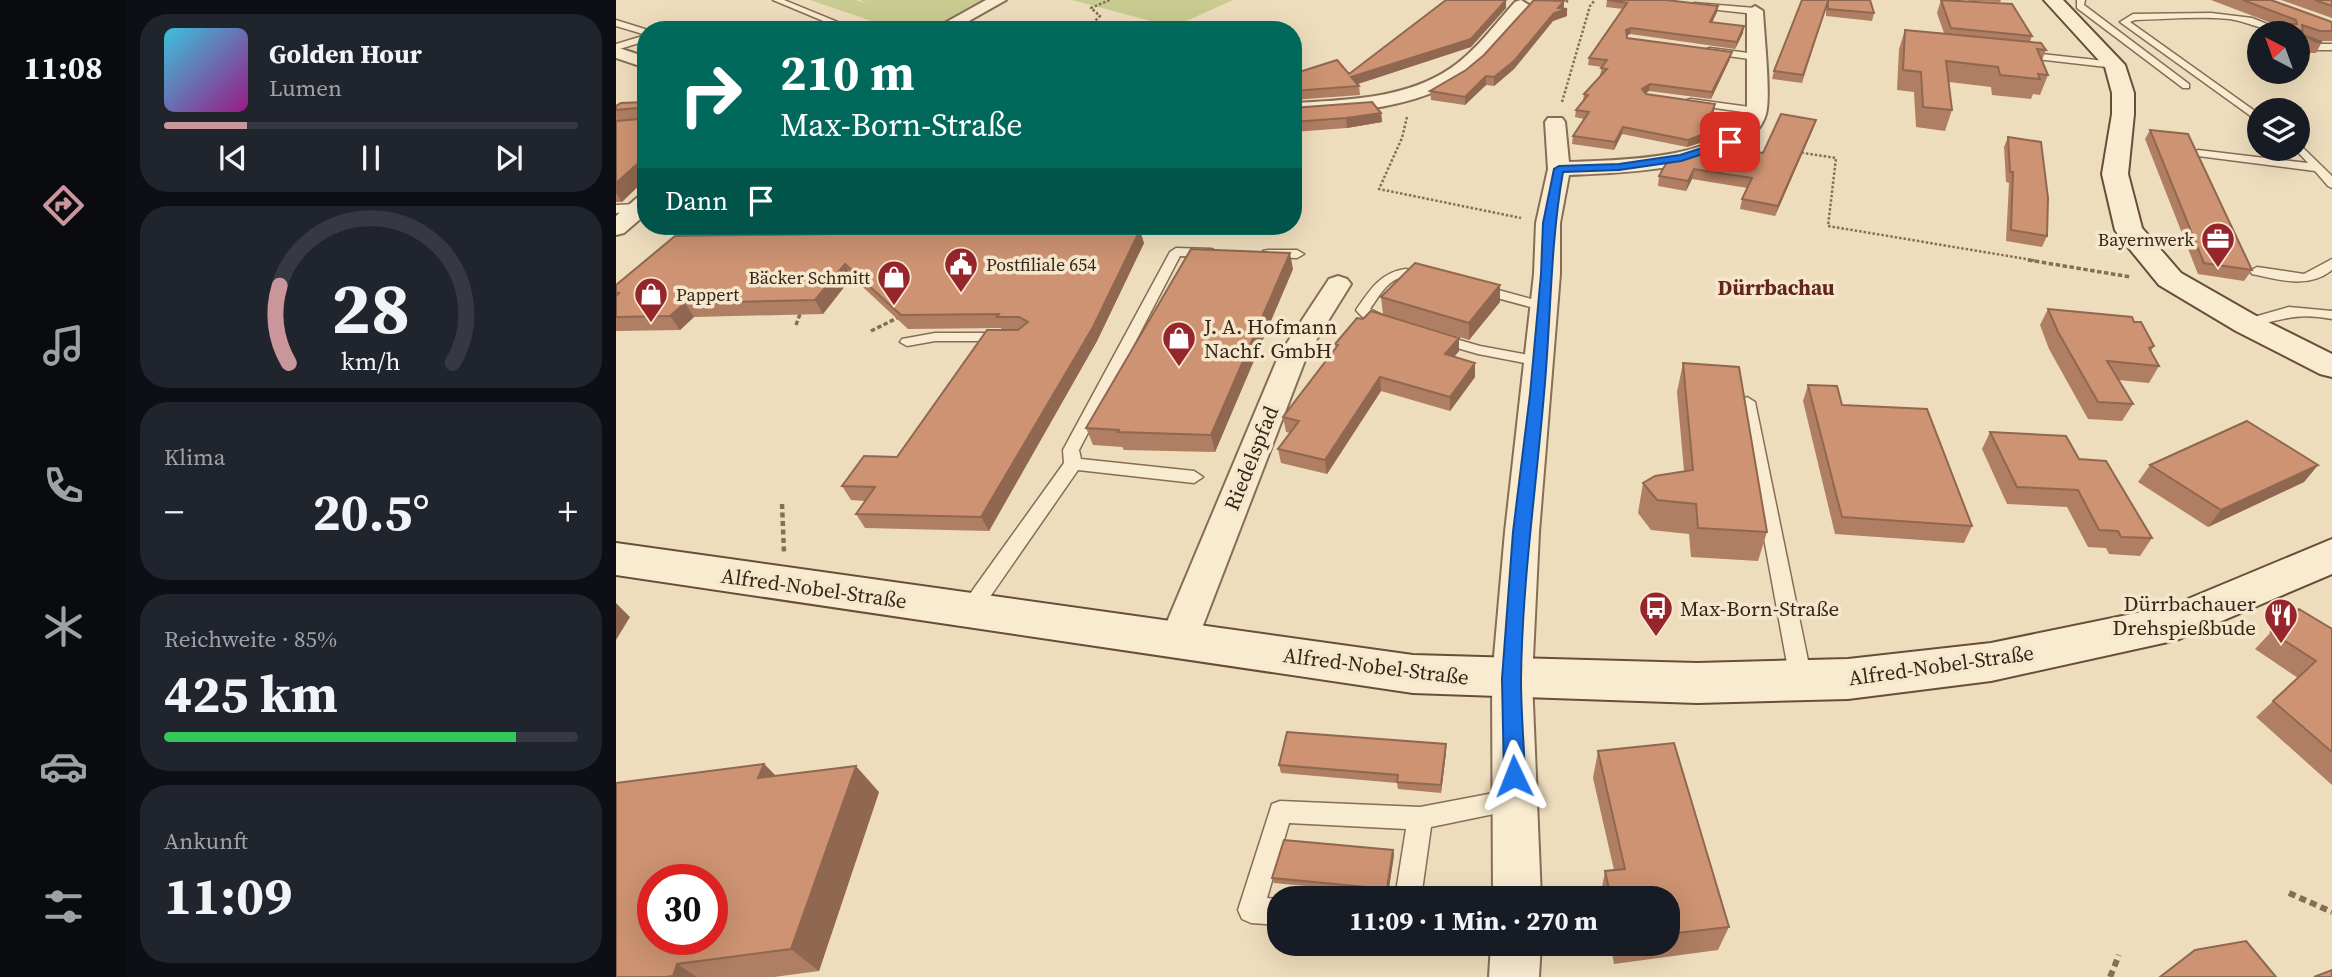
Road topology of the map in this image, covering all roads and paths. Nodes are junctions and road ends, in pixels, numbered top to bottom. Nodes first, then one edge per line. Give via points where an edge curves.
1 (777, 0) edge
2 (998, 0) edge
3 (1110, 0) edge
4 (1595, 0) edge
5 (2053, 0) edge
6 (2081, 0) edge
7 (1678, 4) edge
8 (1521, 5) dead end
9 (1755, 11) joint
10 (830, 21) edge
11 (957, 21) edge
12 (1095, 21) edge
13 (2254, 21) edge
14 (616, 23) edge
15 (637, 29) edge
16 (637, 41) edge
17 (2310, 46) edge
18 (2332, 47) edge
19 (1693, 48) edge
20 (616, 49) edge
21 (2116, 52) junction
22 (2007, 53) edge
23 (1756, 57) junction
24 (637, 59) edge
25 (2186, 86) dead end
26 (1676, 100) edge
27 (1302, 108) edge
28 (2247, 110) edge
29 (1757, 111) junction
30 (1555, 122) joint
31 (1402, 138) dead end
32 (1796, 152) edge
33 (2198, 153) edge
34 (2310, 159) edge
35 (2319, 168) junction
36 (1559, 169) junction
37 (2332, 184) edge
38 (634, 206) edge
39 (1548, 223) junction
40 (616, 228) edge
41 (1230, 253) edge
42 (1257, 254) edge
43 (1297, 254) dead end
44 (2332, 263) edge
45 (2257, 271) dead end
46 (1441, 279) edge
47 (2140, 279) dead end
48 (1338, 284) dead end
49 (1467, 286) edge
50 (1545, 307) junction
51 (800, 314) edge
52 (2332, 315) edge
53 (897, 318) edge
54 (2247, 324) junction
55 (796, 325) dead end
56 (871, 331) dead end
57 (1024, 337) edge
58 (907, 342) dead end
59 (1540, 361) junction
60 (2332, 367) edge
61 (1747, 402) edge
62 (1073, 464) junction
63 (1194, 477) dead end
64 (782, 504) dead end
65 (2332, 554) edge
66 (616, 559) edge
67 (785, 584) junction
68 (968, 611) junction
69 (1178, 641) junction
70 (1511, 679) junction
71 (1801, 680) junction
72 (1515, 800) junction
73 (1420, 818) junction
74 (1410, 886) edge
75 (1517, 886) edge
76 (2289, 893) dead end
77 (1267, 911) edge
78 (2332, 912) edge
79 (2119, 955) dead end
80 (1515, 956) edge
81 (1514, 977) edge
82 (2110, 977) edge

1 - 10 lane
2 - 11 street
3 - 12 path via 1091,8 1100,16
4 - 30 path
5 - 21 street
6 - 21 lane via 2080,6
7 - 9 lane
8 - 27 street via 1474,59 1440,81 1390,100
9 - 23 street
13 - 28 lane via 2133,17 2124,22
14 - 15 lane
16 - 20 lane
17 - 18 lane
19 - 23 lane
20 - 24 street
21 - 22 lane
21 - 25 lane
21 - 54 street via 2123,114 2115,174 2129,230 2170,279
23 - 29 street
26 - 29 lane
29 - 36 street via 1751,125 1730,142 1681,158
30 - 36 street
31 - 39 path via 1379,189
32 - 47 path via 1836,158 1828,226
33 - 35 lane
34 - 35 lane
35 - 37 lane
36 - 39 street
38 - 40 street
39 - 50 street
41 - 62 lane via 1176,252 1071,450
42 - 43 lane
44 - 45 lane via 2319,275 2302,280
46 - 59 lane via 1397,272 1383,281 1363,310 1370,317 1478,350
48 - 69 street, Riedelspfad via 1293,355
49 - 50 lane
50 - 59 street
51 - 55 path
52 - 54 lane via 2282,310
53 - 56 path
54 - 60 street
57 - 58 lane via 936,337
59 - 70 street
61 - 71 lane
62 - 63 lane
62 - 68 lane
64 - 67 path
65 - 71 street, Alfred-Nobel-Straße via 2177,622 1991,662
66 - 67 street, Alfred-Nobel-Straße
67 - 68 street, Alfred-Nobel-Straße
68 - 69 street, Alfred-Nobel-Straße
69 - 70 street, Alfred-Nobel-Straße via 1413,674
70 - 71 street, Alfred-Nobel-Straße
70 - 72 street
72 - 73 lane
72 - 75 street
73 - 74 lane
73 - 77 lane via 1280,812 1251,910
76 - 78 path
79 - 82 path
80 - 81 street

